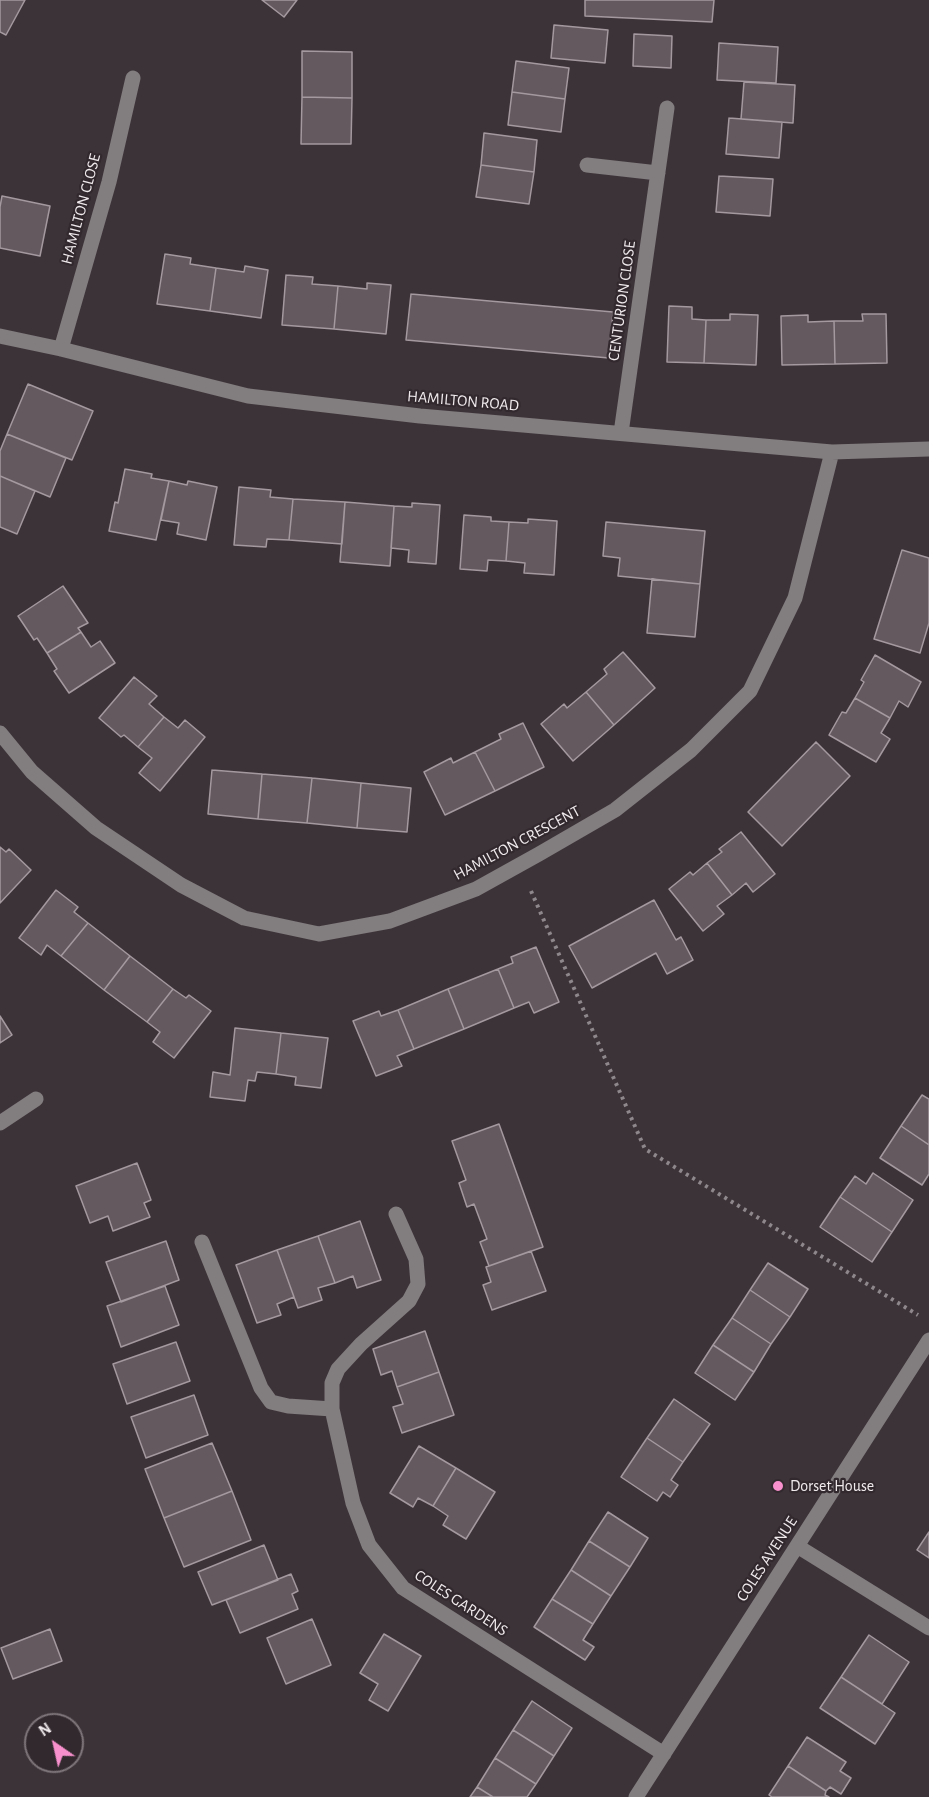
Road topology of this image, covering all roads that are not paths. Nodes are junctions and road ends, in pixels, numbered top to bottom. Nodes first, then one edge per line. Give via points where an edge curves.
1 (133, 78) dead end
2 (667, 108) dead end
3 (587, 165) dead end
4 (658, 173) junction
5 (0, 336) edge
6 (61, 349) junction
7 (621, 434) junction
8 (929, 449) edge
9 (832, 452) junction
10 (0, 733) edge
11 (36, 1099) dead end
12 (0, 1123) edge
13 (396, 1214) dead end
14 (202, 1242) dead end
15 (929, 1340) edge
16 (332, 1409) junction
17 (797, 1546) junction
18 (929, 1628) edge
19 (664, 1754) junction
20 (636, 1797) edge

1 - 6 street, HAMILTON CLOSE
2 - 4 street, CENTURION CLOSE
3 - 4 street
4 - 7 street, CENTURION CLOSE
5 - 6 street, HAMILTON ROAD
6 - 7 street, HAMILTON ROAD via 248,396
7 - 9 street, HAMILTON ROAD
8 - 9 street, HAMILTON ROAD
9 - 10 street, HAMILTON CRESCENT via 795,598 750,691 691,750 615,810 476,889 390,921 319,934 244,918 181,885 96,828 32,772
11 - 12 street
13 - 16 street, COLES GARDENS via 416,1259 418,1284 409,1301 338,1369 332,1383
14 - 16 street via 261,1389 271,1402
15 - 17 street, COLES AVENUE
16 - 19 street, COLES GARDENS via 353,1503 369,1545 403,1588
17 - 18 street
17 - 19 street, COLES AVENUE
19 - 20 street, COLES AVENUE

